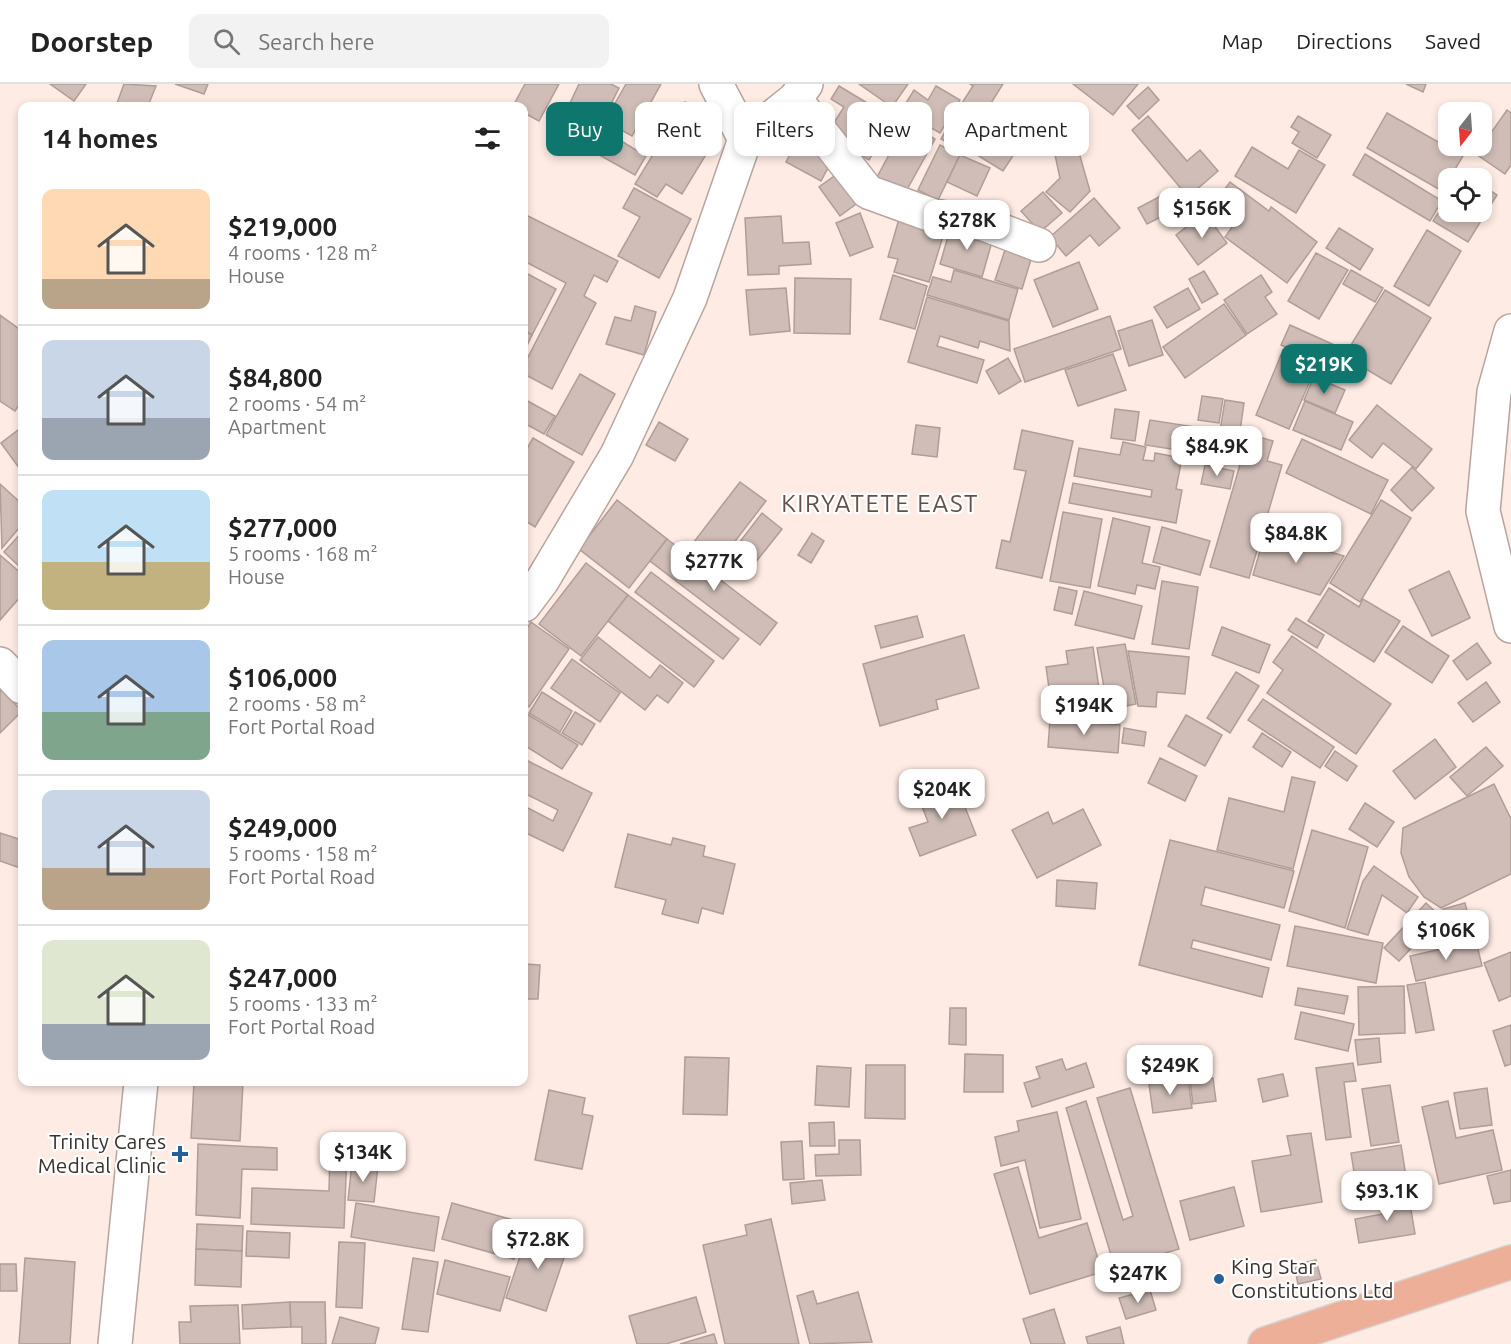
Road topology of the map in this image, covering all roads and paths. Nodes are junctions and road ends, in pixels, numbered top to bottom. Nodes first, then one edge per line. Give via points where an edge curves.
1 (716, 84) edge
2 (801, 91) edge
3 (788, 102) edge
4 (734, 118) edge
5 (739, 156) edge
6 (1039, 245) dead end
7 (1511, 330) edge
8 (528, 600) edge
9 (1511, 626) edge
10 (0, 664) edge
11 (18, 683) edge
12 (141, 1086) edge
13 (1511, 1262) edge
14 (115, 1344) edge
15 (1265, 1344) edge

1 - 4 street
2 - 3 street
2 - 6 street via 868,192 934,216 984,224
5 - 8 street via 690,298 616,455
7 - 9 street via 1494,392 1483,511
10 - 11 street
12 - 14 street
13 - 15 main road

